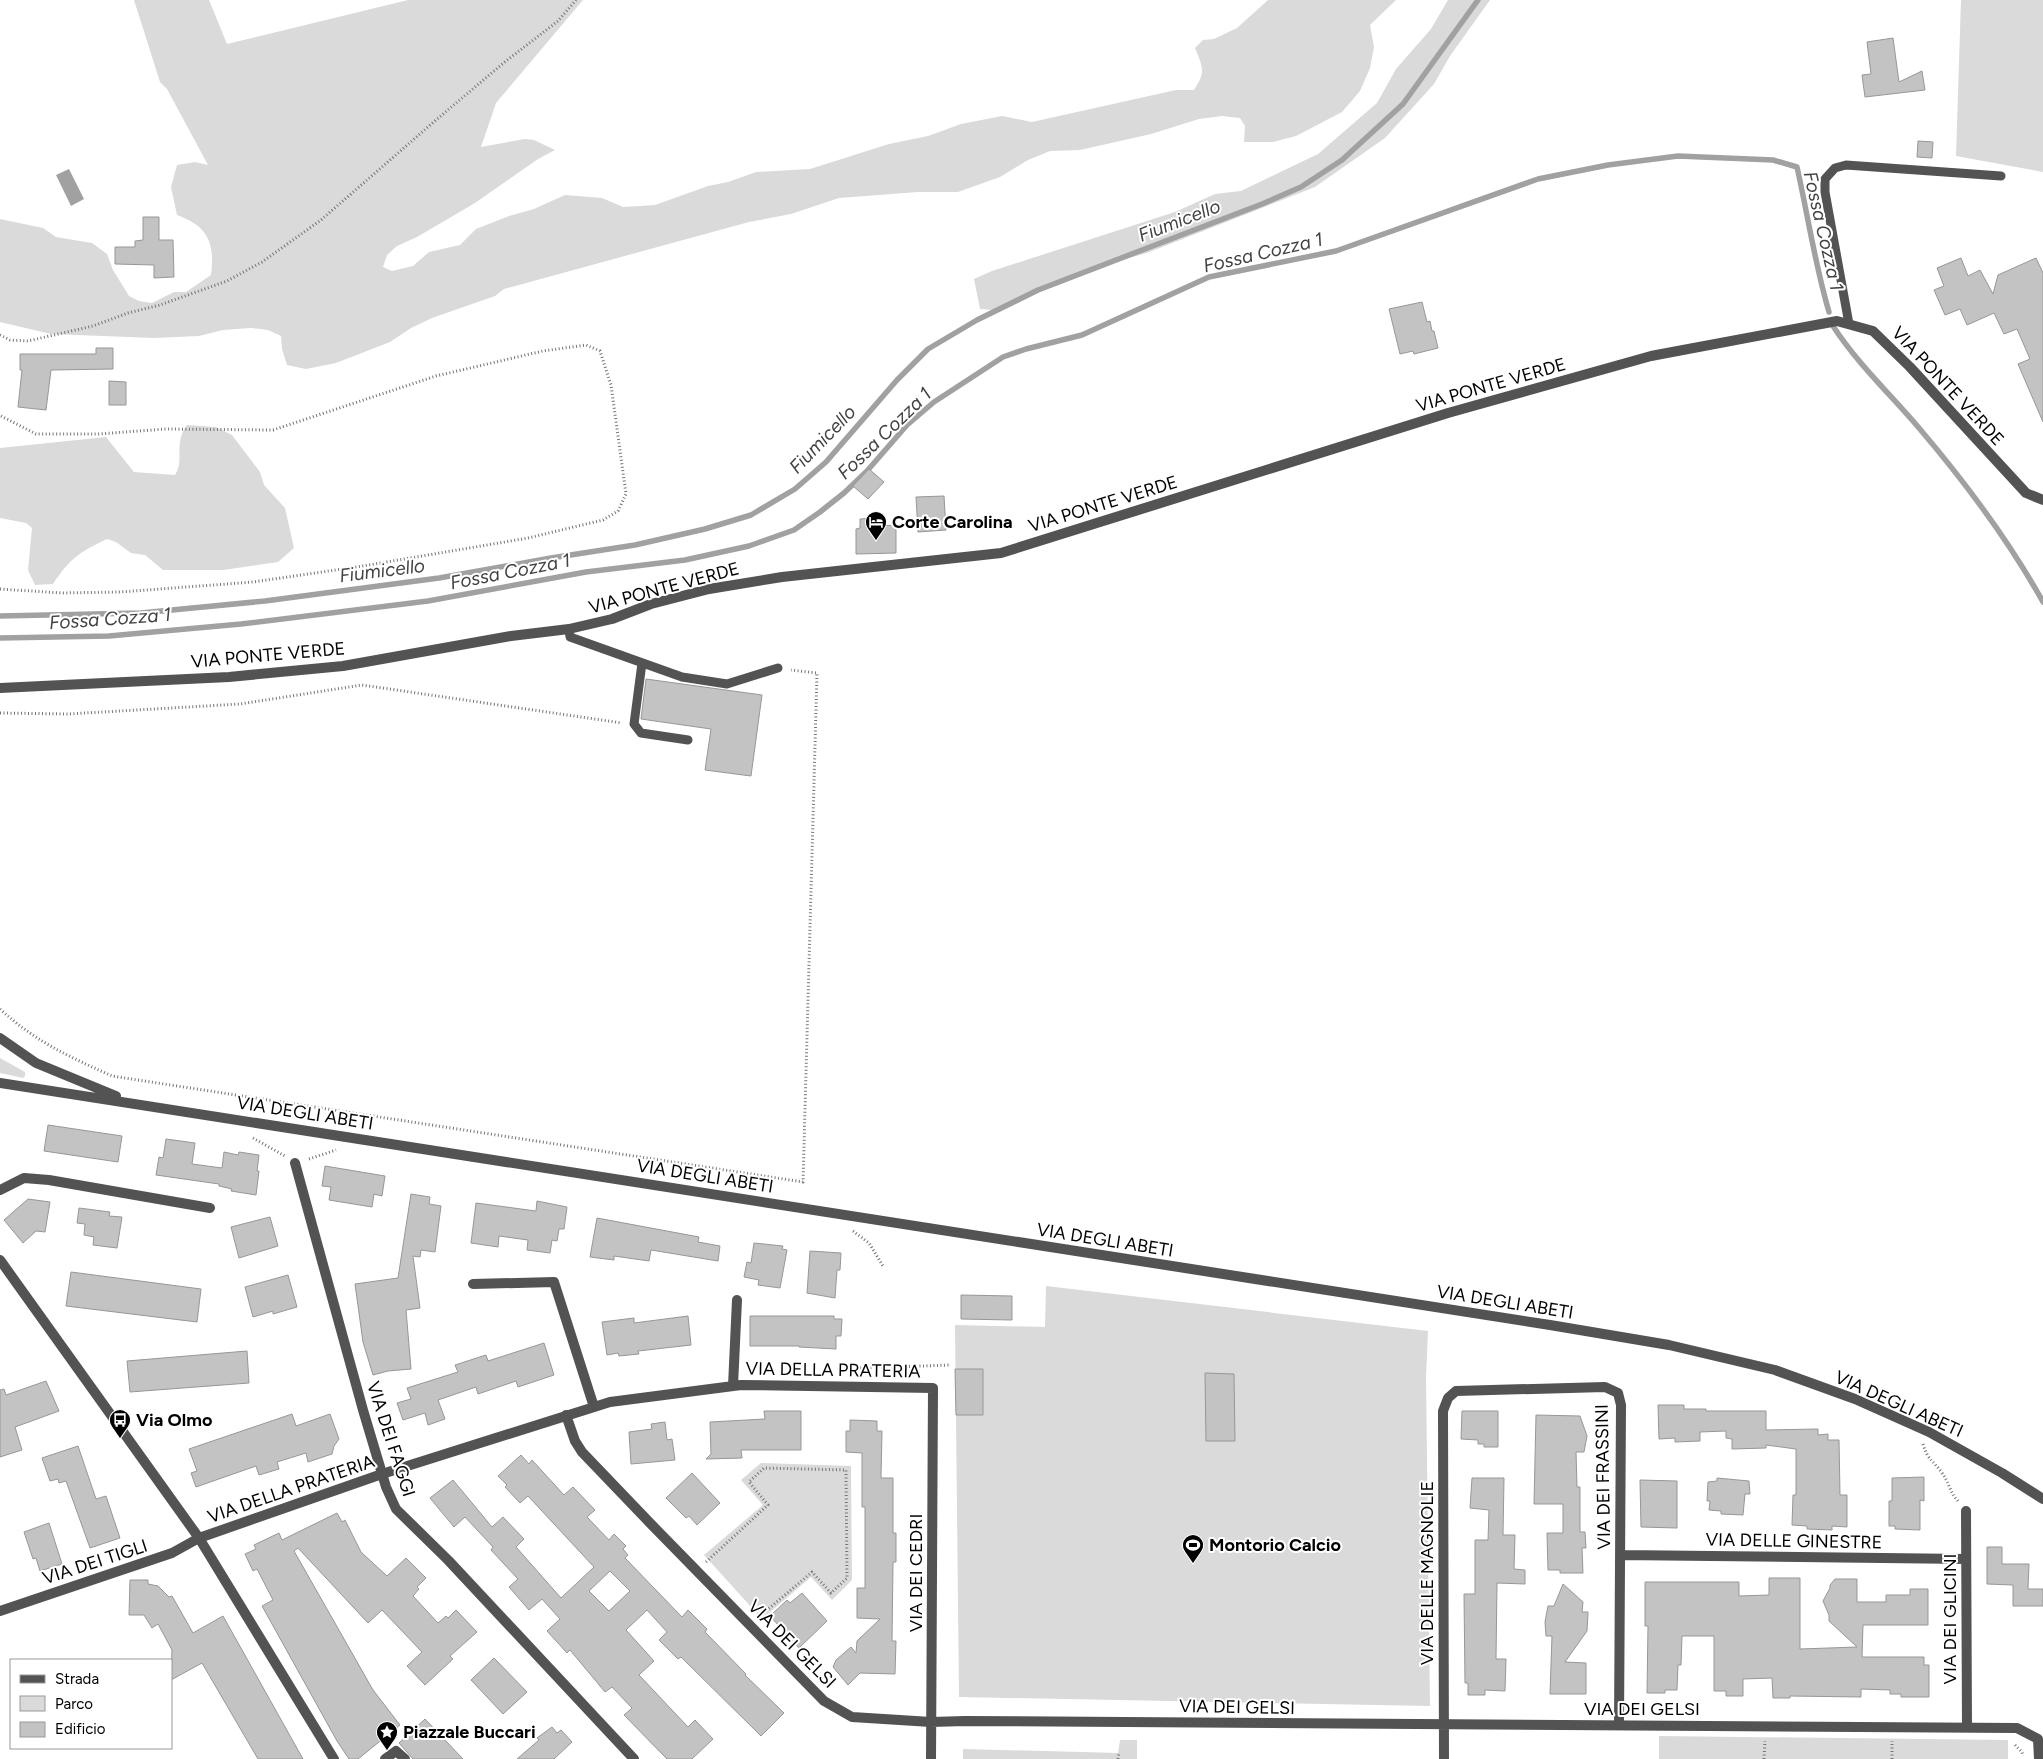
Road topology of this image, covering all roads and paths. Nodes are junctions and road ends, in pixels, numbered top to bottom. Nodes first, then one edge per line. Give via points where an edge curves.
1 (576, 0) edge
2 (2001, 176) dead end
3 (1849, 324) junction
4 (0, 334) edge
5 (1, 416) dead end
6 (2043, 500) edge
7 (0, 589) edge
8 (569, 629) junction
9 (642, 663) junction
10 (778, 668) joint
11 (0, 688) edge
12 (0, 713) edge
13 (634, 724) junction
14 (688, 740) dead end
15 (0, 1009) edge
16 (0, 1038) edge
17 (0, 1083) edge
18 (134, 1103) junction
19 (295, 1163) dead end
20 (0, 1190) edge
21 (210, 1208) dead end
22 (849, 1227) dead end
23 (0, 1260) edge
24 (883, 1266) dead end
25 (473, 1284) dead end
26 (737, 1300) dead end
27 (951, 1365) dead end
28 (860, 1368) dead end
29 (733, 1386) junction
30 (933, 1388) joint
31 (1456, 1391) joint
32 (594, 1407) junction
33 (566, 1415) junction
34 (1918, 1426) junction
35 (382, 1474) junction
36 (2043, 1500) edge
37 (1966, 1510) joint
38 (199, 1538) junction
39 (1621, 1555) junction
40 (1966, 1559) junction
41 (706, 1562) dead end
42 (0, 1611) edge
43 (758, 1618) dead end
44 (931, 1722) junction
45 (1444, 1725) junction
46 (1619, 1725) junction
47 (1967, 1727) junction
48 (1764, 1741) dead end
49 (1892, 1742) dead end
50 (1118, 1753) dead end
51 (334, 1759) edge
52 (385, 1759) edge
53 (405, 1759) edge
54 (634, 1759) edge
55 (931, 1759) edge
56 (1118, 1759) edge
57 (1444, 1759) edge
58 (1764, 1759) edge
59 (1892, 1759) edge
60 (2039, 1759) edge

1 - 4 path via 558,21 436,120 328,215 262,262 227,281 93,326 28,342 10,340
2 - 3 lane via 1846,165 1835,168 1824,179 1825,192
3 - 6 street, VIA PONTE VERDE via 1874,331 2026,492
3 - 8 street, VIA PONTE VERDE via 1837,321 1652,356 1448,413 1002,553 782,577 718,588
5 - 7 path via 36,434 166,429 273,430 436,376 543,351 586,345 600,350 611,385 626,494 618,511 603,520 528,538 364,566 253,582 120,592
8 - 9 lane via 570,637
8 - 11 street, VIA PONTE VERDE via 343,666 229,677
9 - 10 lane via 682,678 726,684
9 - 13 lane
10 - 15 path via 817,673 803,1182 112,1076 56,1051
12 - 13 path via 68,714 240,704 362,685
13 - 14 lane via 641,733
16 - 18 street, VIA DEGLI ABETI via 36,1063
17 - 18 street, VIA DEGLI ABETI
18 - 34 street, VIA DEGLI ABETI via 1669,1345 1776,1370
19 - 35 street, VIA DEI FAGGI
20 - 21 street via 24,1178 49,1180
22 - 24 path via 869,1243
23 - 38 street
25 - 32 street via 554,1282
26 - 29 street, VIA DELLA PRATERIA
27 - 28 path
29 - 30 street, VIA DELLA PRATERIA
29 - 32 street, VIA DELLA PRATERIA via 610,1402
30 - 44 street, VIA DEI CEDRI
31 - 39 street, VIA DEI FRASSINI via 1606,1387 1618,1393 1621,1404
31 - 45 street, VIA DELLE MAGNOLIE via 1448,1398 1443,1411
32 - 33 street, VIA DELLA PRATERIA
33 - 35 street, VIA DELLA PRATERIA
33 - 44 street, VIA DEI GELSI via 582,1452 824,1701 852,1717
34 - 36 street, VIA DEGLI ABETI
34 - 37 path via 1927,1457 1943,1474 1951,1493
35 - 38 street, VIA DELLA PRATERIA
35 - 54 street, VIA DEI FAGGI via 396,1509
37 - 40 street, VIA DEI GLICINI
38 - 42 street, VIA DEI TIGLI via 172,1553
38 - 51 street
39 - 40 street, VIA DELLE GINESTRE
39 - 46 street, VIA DEI FRASSINI
40 - 47 street, VIA DEI GLICINI
41 - 43 path via 768,1505 748,1482 764,1468 846,1470 847,1578 831,1592 812,1572
44 - 45 street, VIA DEI GELSI
44 - 55 street, VIA DEI CEDRI
45 - 46 street, VIA DEI GELSI
45 - 57 street, VIA DELLE MAGNOLIE
46 - 47 street, VIA DEI GELSI
47 - 60 street, VIA DEI GELSI via 2017,1728 2038,1739
48 - 58 path
49 - 59 path
50 - 56 path
52 - 53 street via 396,1751

